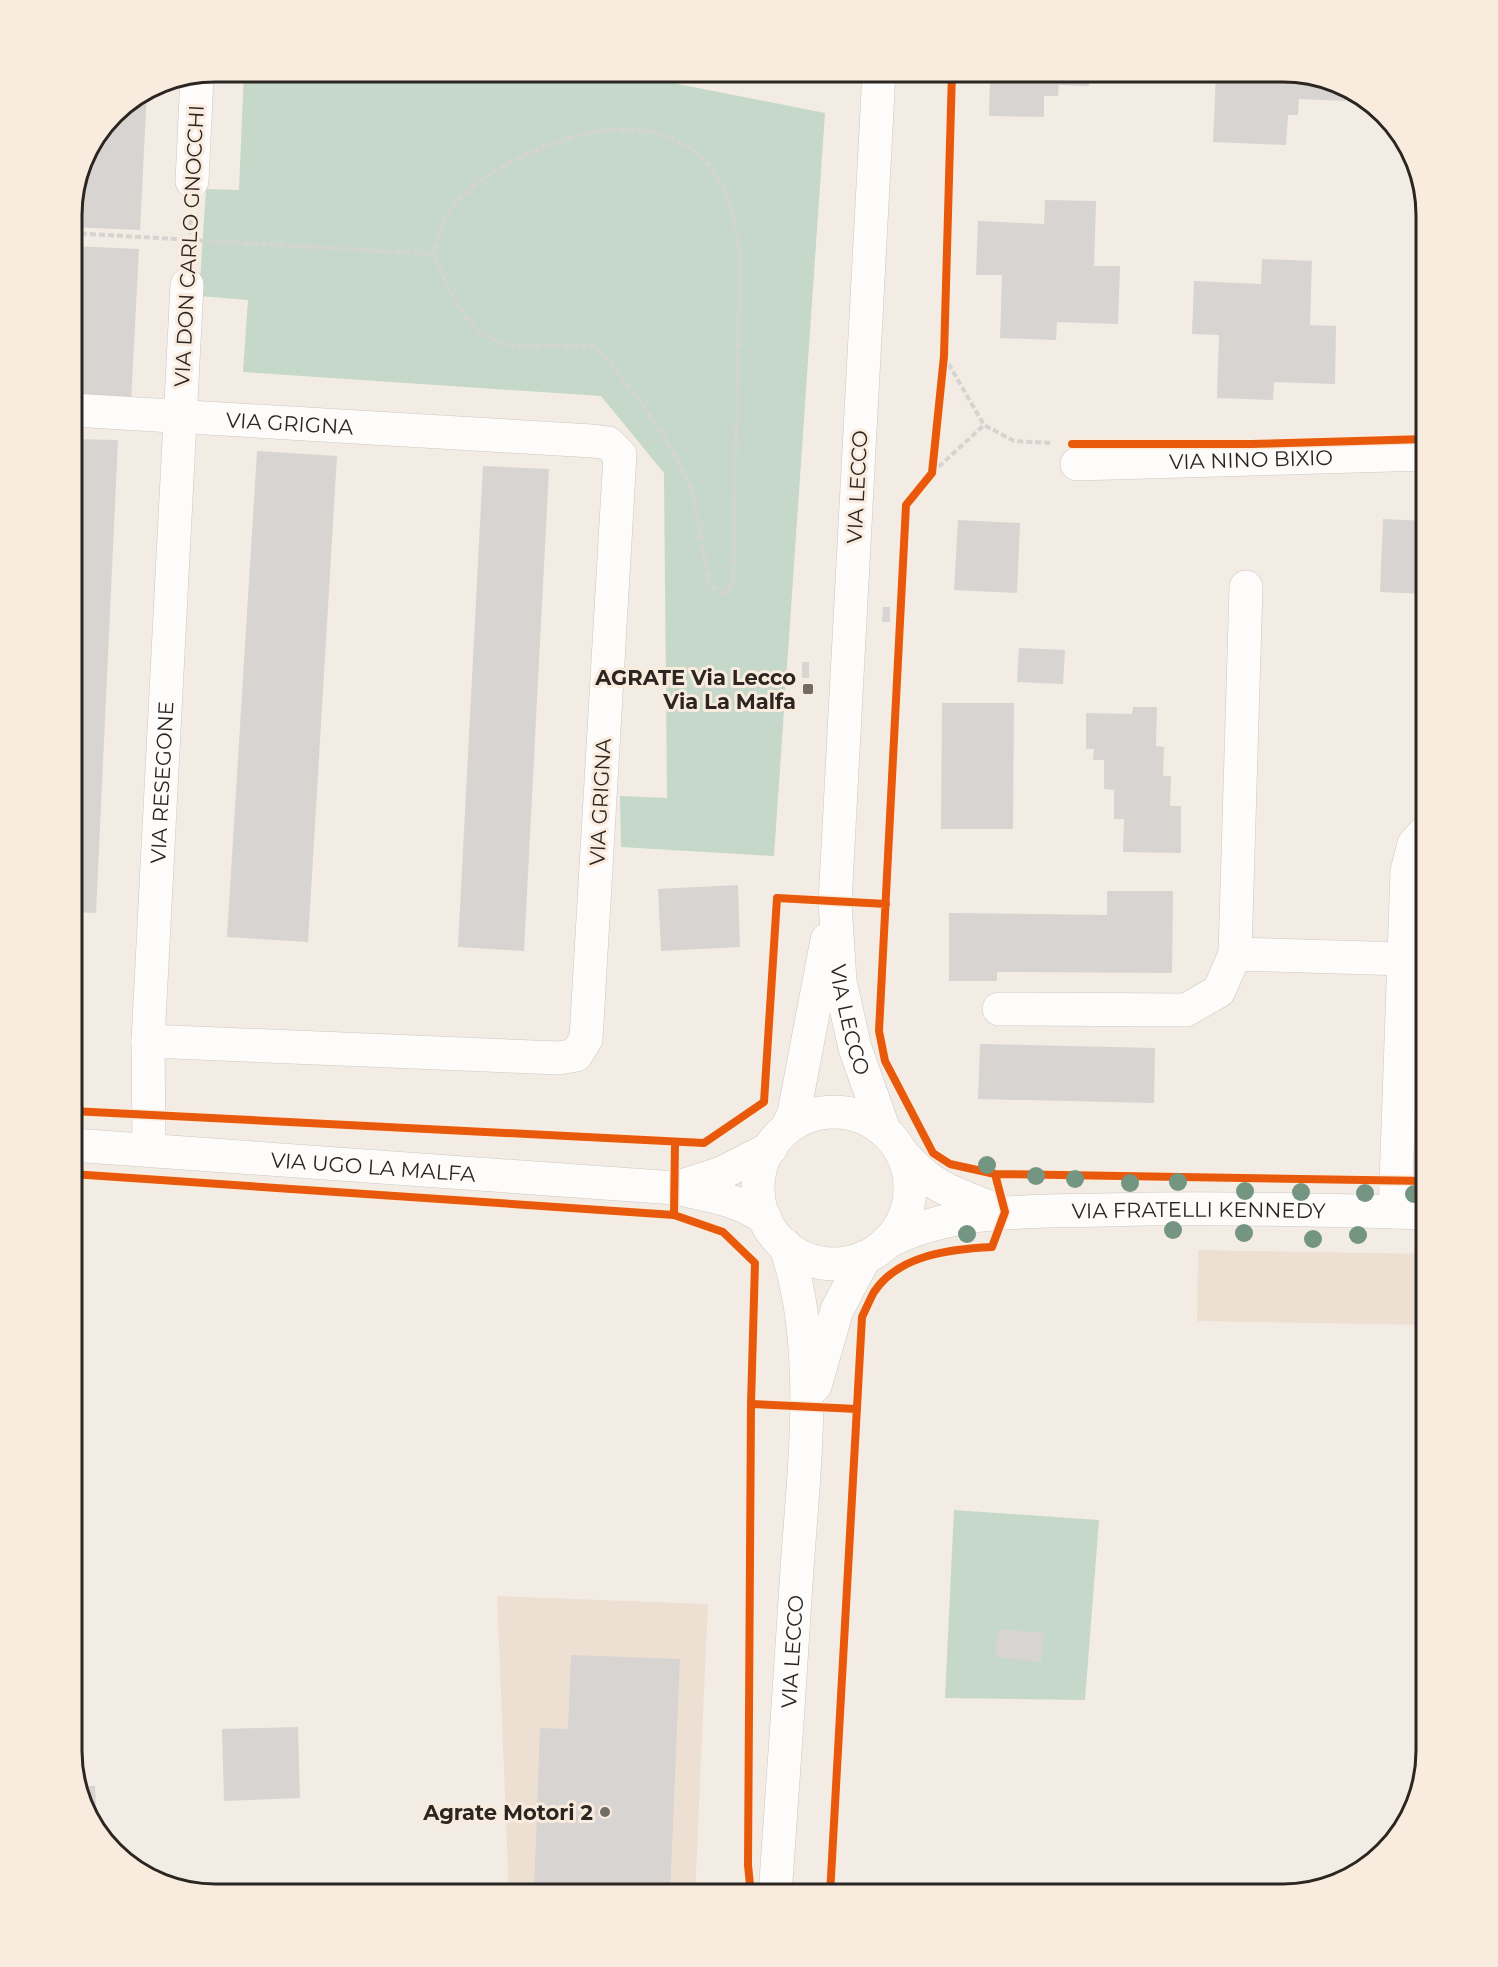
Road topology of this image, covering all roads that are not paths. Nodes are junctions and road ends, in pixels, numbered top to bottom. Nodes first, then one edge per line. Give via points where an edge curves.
1 (878, 83) edge
2 (197, 84) edge
3 (192, 181) road end
4 (187, 285) road end
5 (83, 411) edge
6 (181, 417) junction
7 (1416, 454) edge
8 (1077, 464) road end
9 (1246, 587) dead end
10 (1416, 842) edge
11 (835, 903) junction
12 (1235, 954) junction
13 (1404, 959) junction
14 (999, 1009) dead end
15 (148, 1041) junction
16 (779, 1138) junction
17 (893, 1142) junction
18 (82, 1145) edge
19 (149, 1148) junction
20 (675, 1188) junction
21 (1005, 1212) junction
22 (1410, 1212) edge
23 (765, 1218) junction
24 (785, 1245) junction
25 (876, 1250) junction
26 (808, 1408) junction
27 (776, 1885) edge

1 - 11 street, VIA LECCO
2 - 3 street, VIA DON CARLO GNOCCHI
4 - 6 street, VIA DON CARLO GNOCCHI
5 - 6 street
6 - 15 street, VIA RESEGONE
6 - 15 street, VIA GRIGNA via 608,443 620,455 620,472 586,1039 576,1055 559,1058
7 - 8 street, VIA NINO BIXIO
9 - 12 street
10 - 13 street, VIA FRATELLI KENNEDY via 1407,871
11 - 16 street, VIA LECCO via 794,1113
11 - 17 street, VIA LECCO via 842,992 855,1048
12 - 13 street
12 - 14 street via 1219,991 1186,1010
13 - 22 street, VIA FRATELLI KENNEDY
15 - 19 street, VIA RESEGONE
16 - 17 street via 811,1116 838,1112 867,1119
16 - 20 street, VIA UGO LA MALFA via 723,1173
16 - 23 street, VIA LECCO via 761,1167 758,1185
17 - 21 street, VIA FRATELLI KENNEDY via 937,1186
17 - 25 street, VIA LECCO via 910,1176 909,1203 902,1223
18 - 19 street, VIA UGO LA MALFA
19 - 20 street, VIA UGO LA MALFA
20 - 23 street, VIA UGO LA MALFA via 720,1197
21 - 22 street, VIA FRATELLI KENNEDY via 1197,1207
21 - 25 street, VIA FRATELLI KENNEDY via 941,1221
23 - 24 street, VIA LECCO
24 - 25 street, VIA LECCO via 801,1256 823,1263 843,1263
24 - 26 street, VIA LECCO via 801,1311
25 - 26 street, VIA LECCO via 837,1310
26 - 27 street, VIA LECCO

